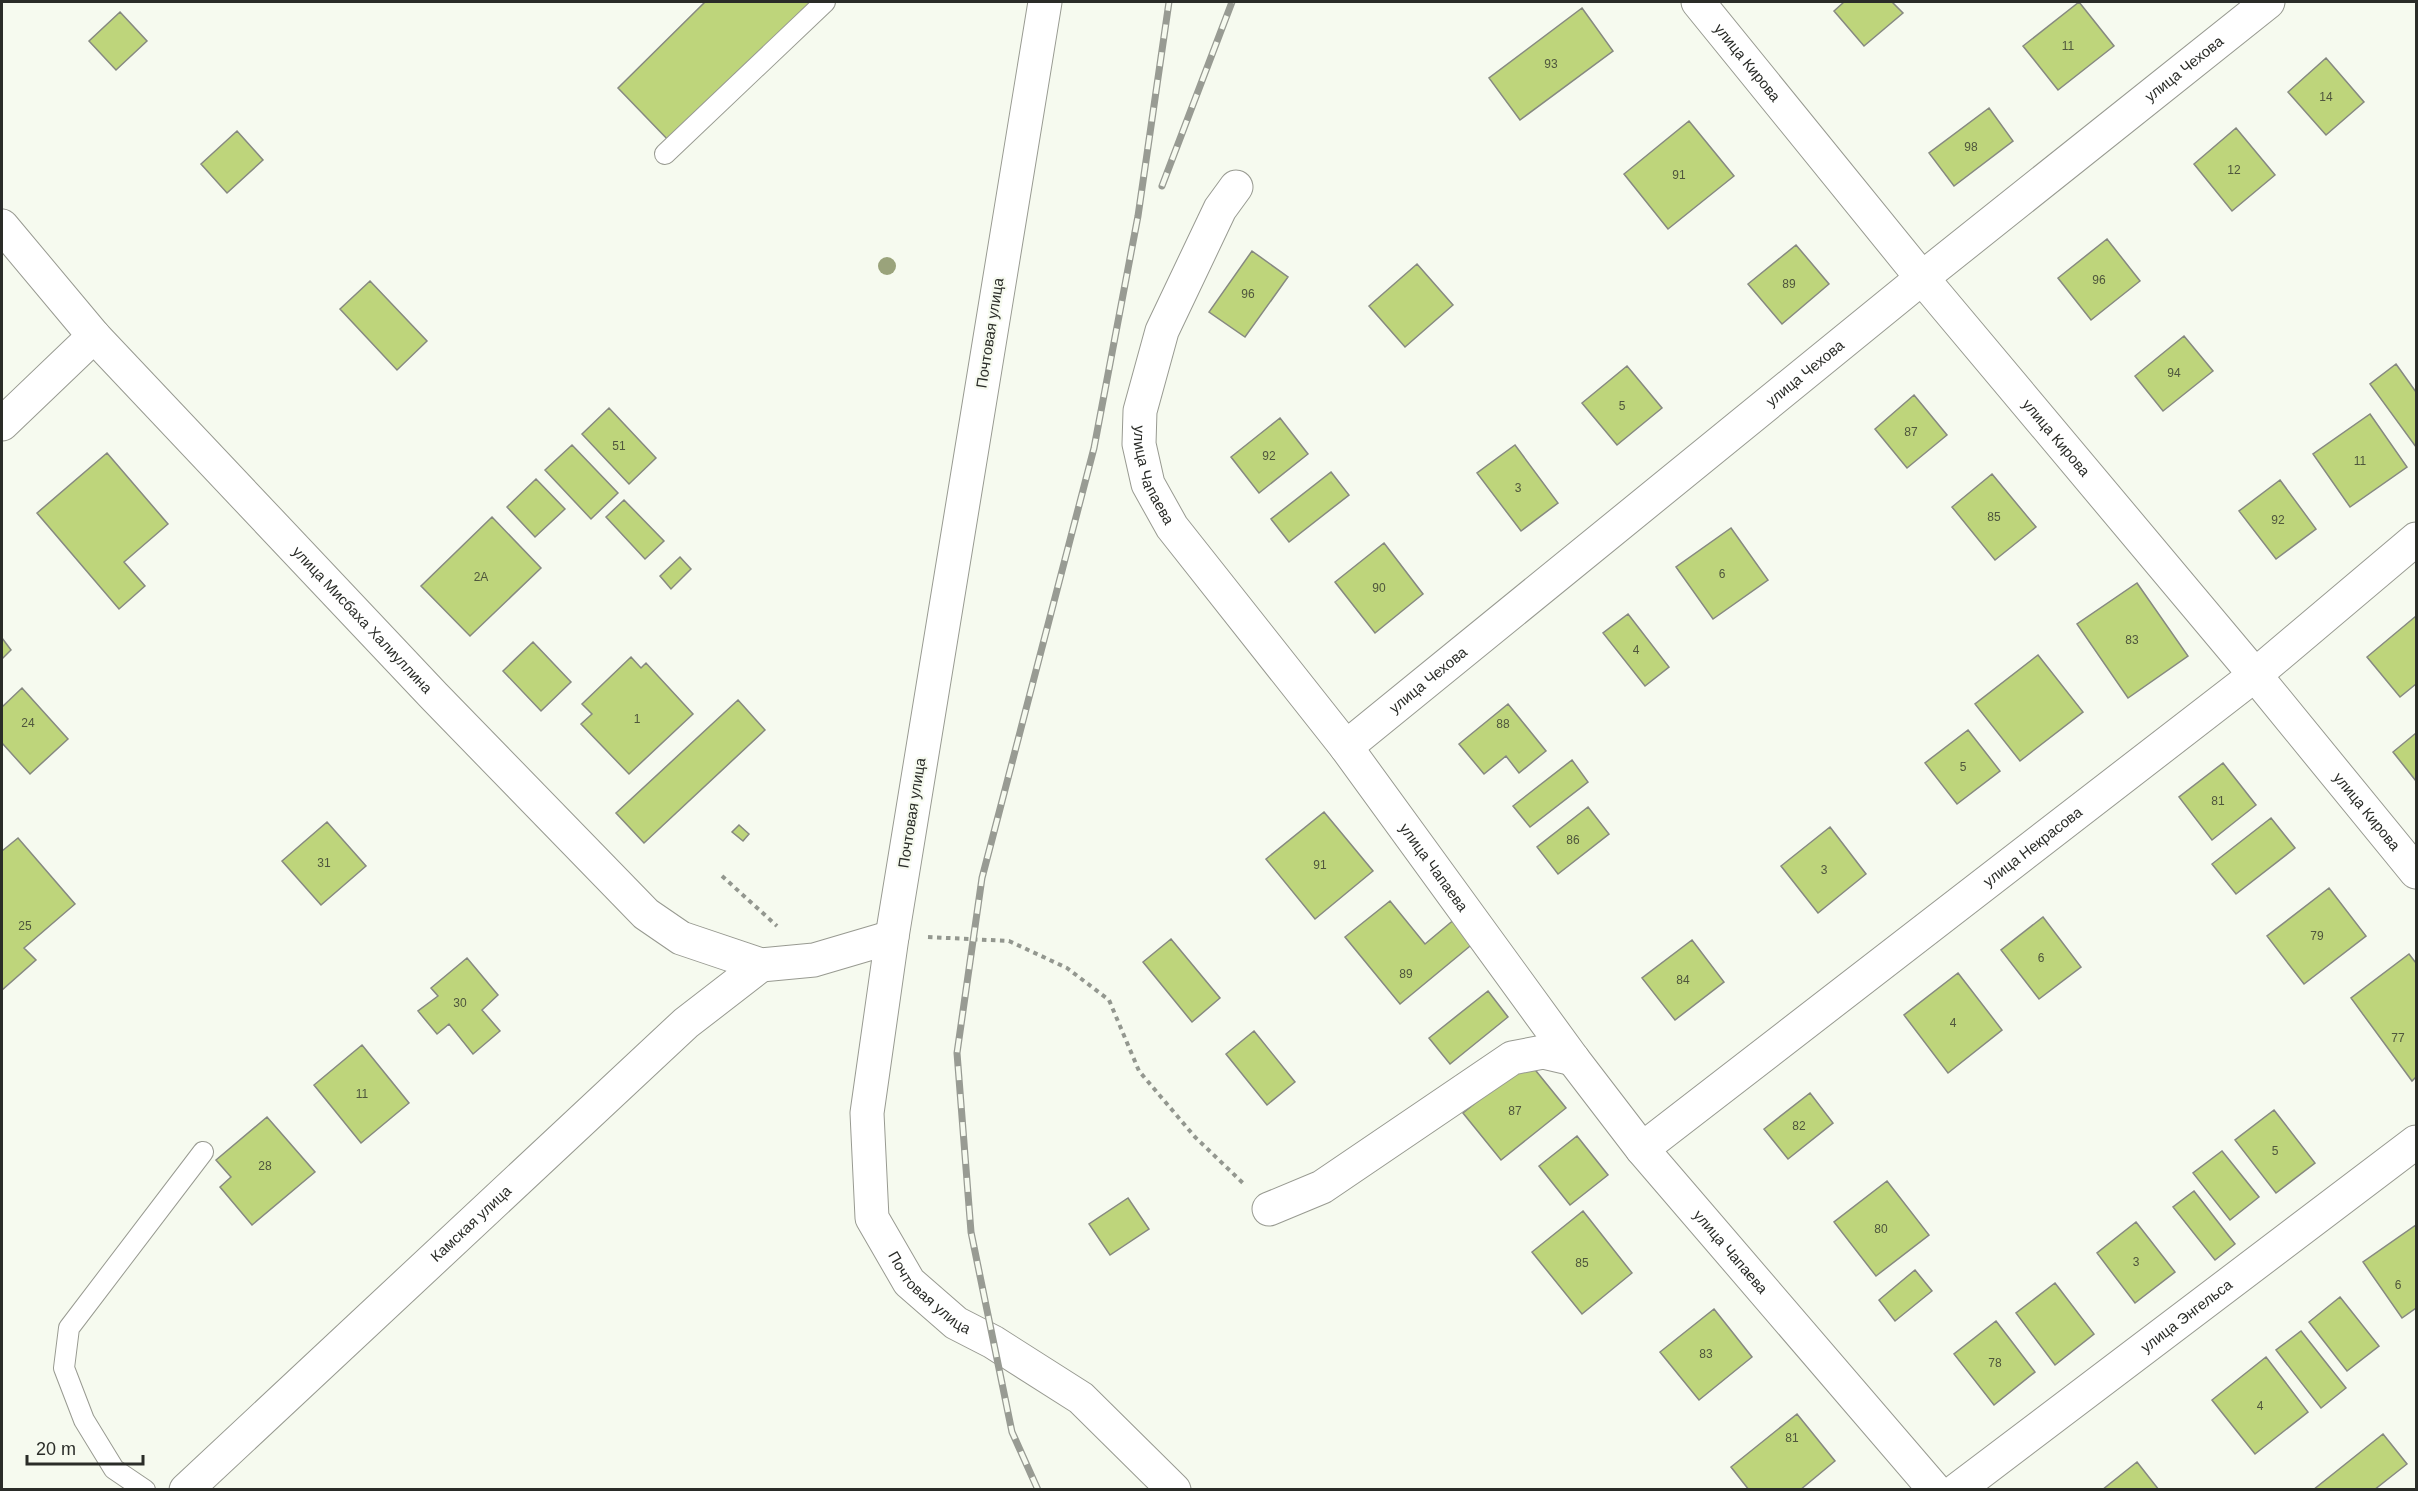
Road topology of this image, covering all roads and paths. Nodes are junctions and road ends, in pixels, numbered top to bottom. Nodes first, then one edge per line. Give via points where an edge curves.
1 (825, 2) edge
2 (1045, 2) edge
3 (1698, 2) edge
4 (2268, 2) edge
5 (665, 154) dead end
6 (1236, 187) dead end
7 (2, 226) edge
8 (1922, 278) junction
9 (94, 336) junction
10 (2, 424) edge
11 (2416, 539) edge
12 (2255, 675) junction
13 (1346, 747) junction
14 (2416, 872) edge
15 (722, 876) dead end
16 (892, 937) junction
17 (814, 960) junction
18 (761, 965) junction
19 (1573, 1059) junction
20 (2416, 1142) edge
21 (1642, 1149) junction
22 (203, 1152) dead end
23 (1269, 1209) joint
24 (145, 1490) edge
25 (186, 1490) edge
26 (1174, 1490) edge
27 (1935, 1490) edge
28 (1957, 1490) edge

1 - 5 lane
2 - 16 street, Почтовая улица
3 - 8 street, улица Кирова
4 - 8 street, улица Чехова
6 - 13 street, улица Чапаева via 1220,209 1162,331 1140,411 1139,444 1148,484 1172,527
7 - 9 street, улица Мисбаха Халиуллина
8 - 12 street, улица Кирова
8 - 13 street, улица Чехова
9 - 10 street
9 - 18 street, улица Мисбаха Халиуллина via 646,914 681,938
11 - 12 street, улица Некрасова
12 - 14 street, улица Кирова
12 - 21 street, улица Некрасова
13 - 19 street, улица Чапаева
15 - 17 path
16 - 17 street
16 - 23 path via 1009,941 1067,968 1109,1000 1139,1071 1195,1137
16 - 26 street, Почтовая улица via 867,1113 872,1218 909,1282 956,1323 1081,1398
17 - 18 street
18 - 25 street, Камская улица via 686,1023
19 - 21 street, улица Чапаева
19 - 23 street via 1543,1052 1512,1058 1322,1187
20 - 28 street, улица Энгельса
21 - 27 street, улица Чапаева
22 - 24 lane via 69,1328 64,1368 84,1420 114,1468

